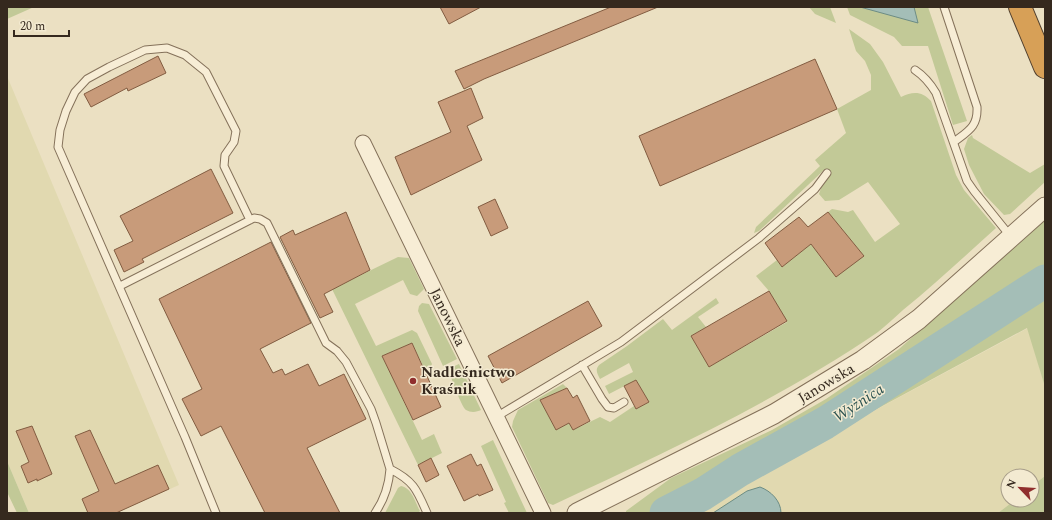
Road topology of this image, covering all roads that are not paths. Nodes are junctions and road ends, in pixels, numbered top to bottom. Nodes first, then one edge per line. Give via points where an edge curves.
1 (944, 7) edge
2 (1020, 7) edge
3 (1045, 67) edge
4 (915, 70) dead end
5 (954, 142) junction
6 (363, 143) dead end
7 (826, 173) dead end
8 (1045, 207) edge
9 (250, 220) junction
10 (1011, 237) junction
11 (120, 286) junction
12 (582, 365) junction
13 (624, 402) dead end
14 (496, 417) junction
15 (390, 469) junction
16 (216, 513) edge
17 (375, 513) edge
18 (427, 513) edge
19 (543, 513) edge
20 (577, 513) edge

1 - 5 lane via 977,107 975,123
2 - 3 highway
4 - 5 lane via 929,82 936,93
5 - 10 lane via 967,181
6 - 14 street, Janowska
7 - 12 lane via 815,189 759,238 621,342
8 - 10 street, Janowska
9 - 11 lane
9 - 11 lane via 224,166 225,155 234,142 236,131 206,72 185,55 166,48 145,50 109,66 87,79 75,92 60,130 58,147
9 - 15 lane via 260,219 267,223 326,343 346,362 373,416
10 - 20 street, Janowska via 919,319 847,371 729,437
11 - 16 lane
12 - 13 lane via 608,406 614,408
12 - 14 lane
14 - 19 street, Janowska
15 - 17 lane via 386,491
15 - 18 lane via 409,481 416,489

